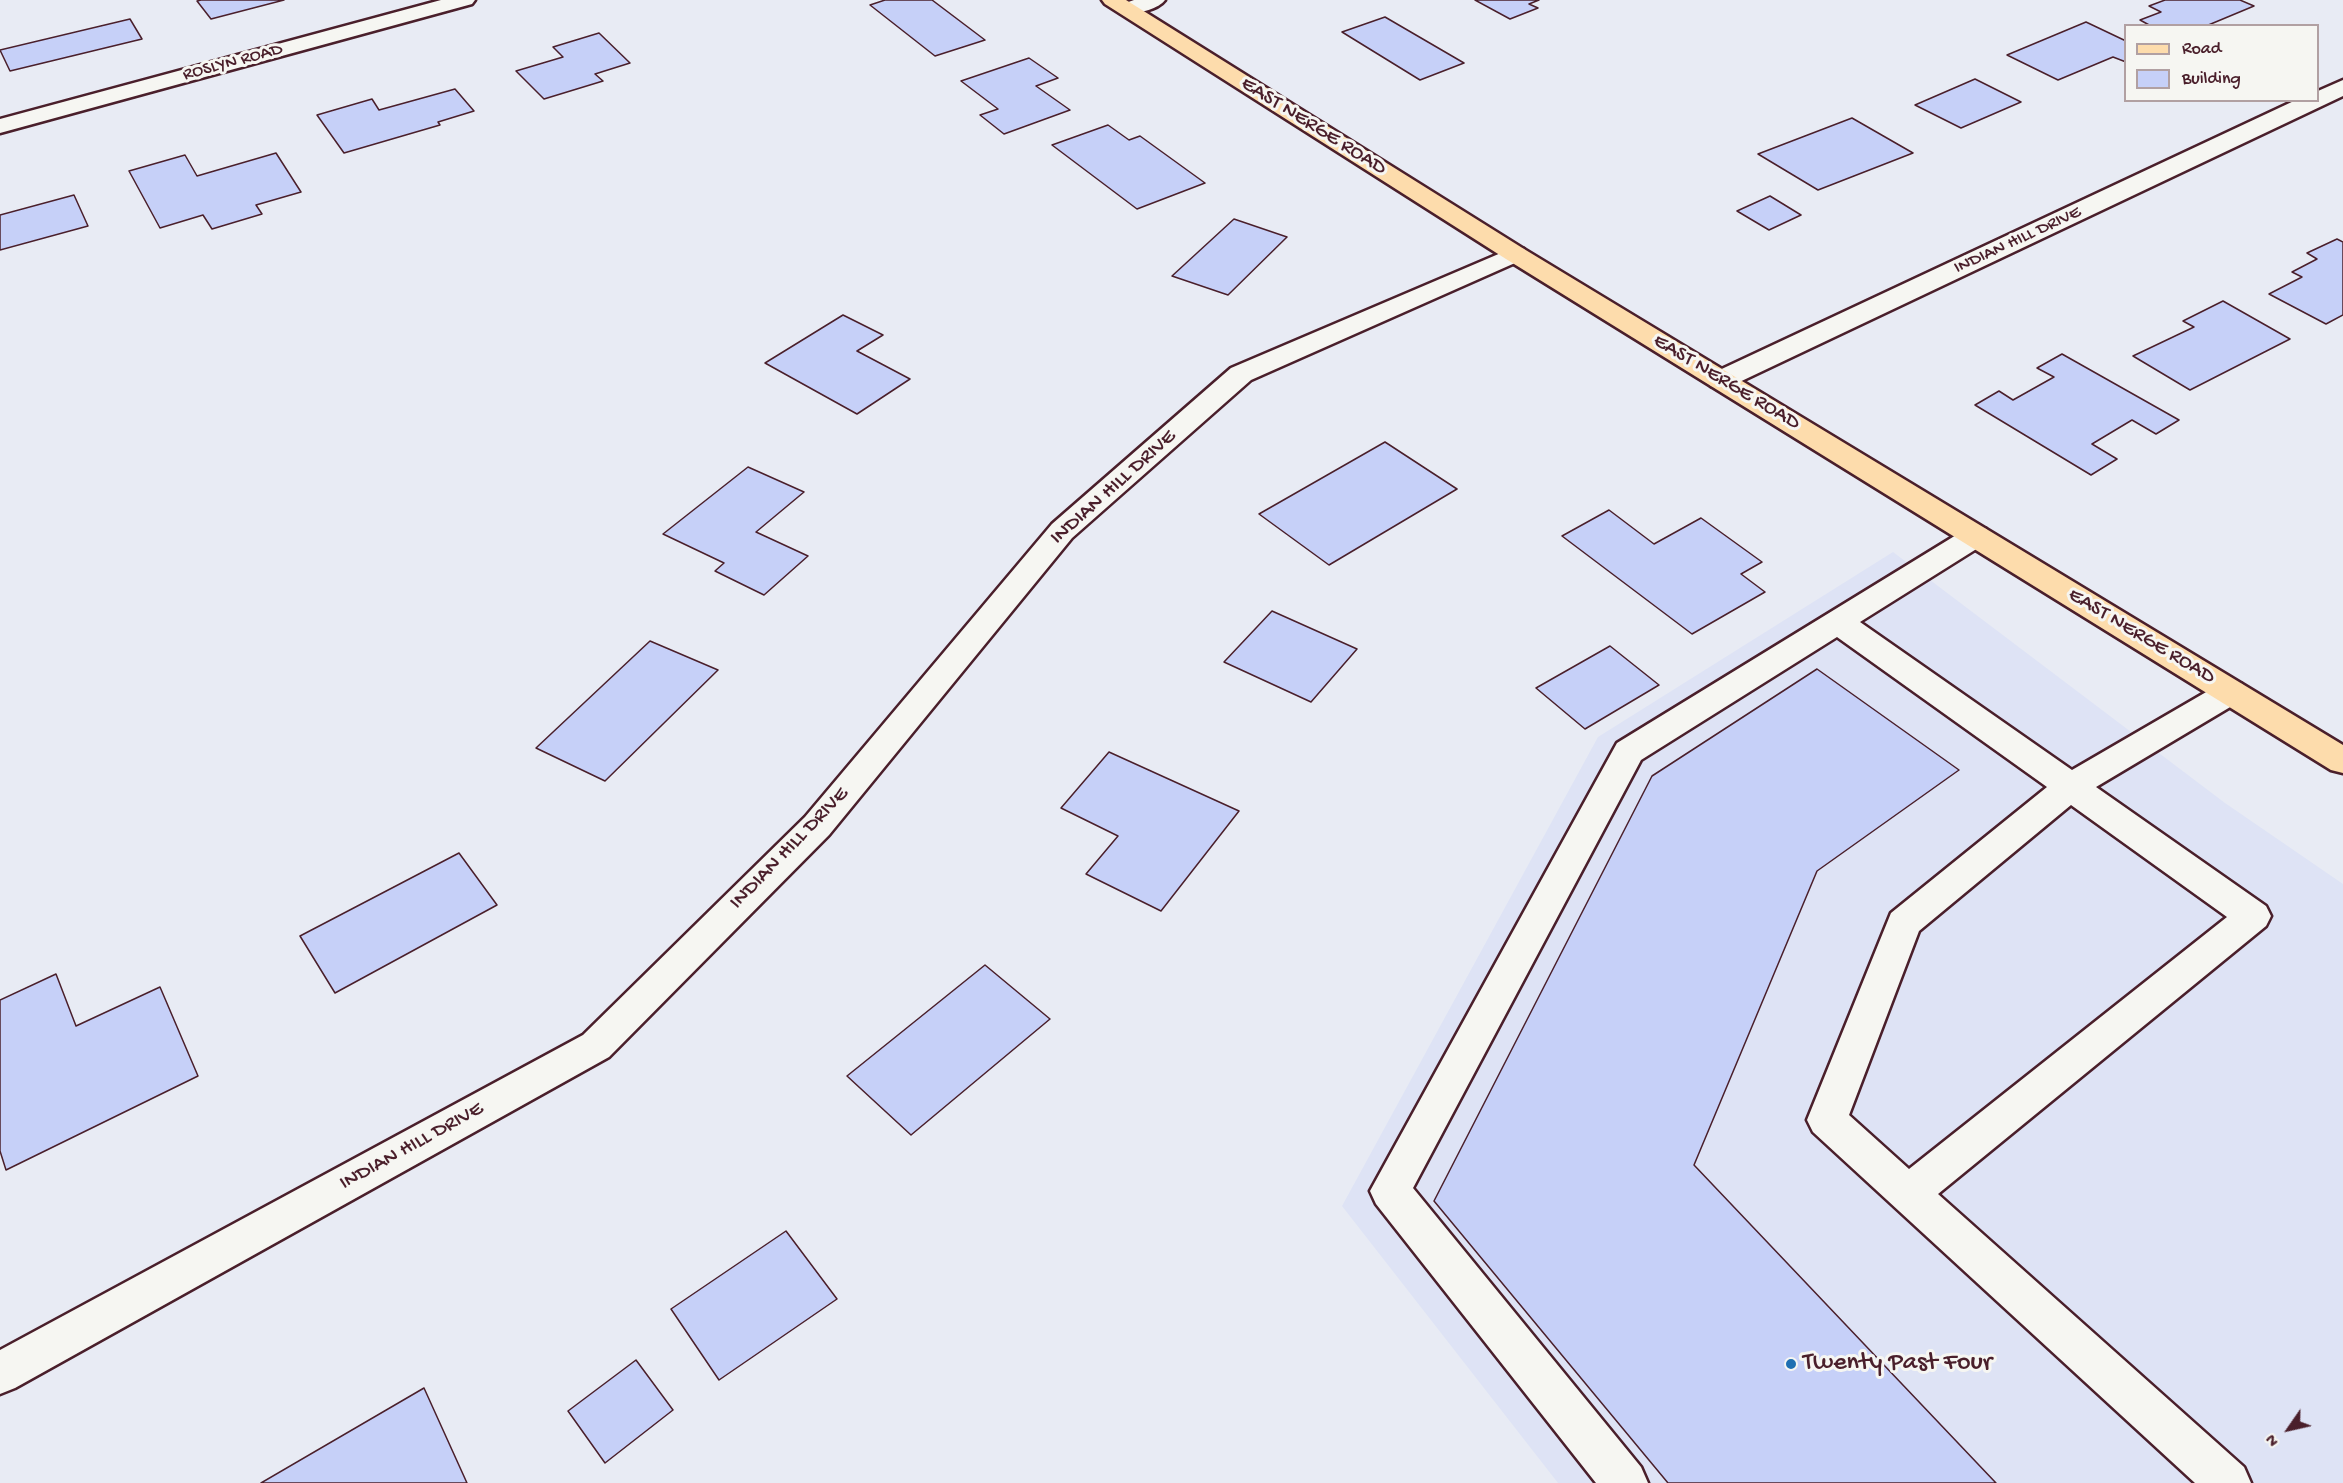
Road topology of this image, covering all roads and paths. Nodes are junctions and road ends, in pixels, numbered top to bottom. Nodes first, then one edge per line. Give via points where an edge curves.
1 (465, 0) edge
2 (1155, 0) edge
3 (1120, 4) edge
4 (2343, 87) edge
5 (2319, 99) edge
6 (2312, 102) edge
7 (0, 126) edge
8 (1515, 254) junction
9 (1721, 380) junction
10 (1976, 536) junction
11 (1838, 622) junction
12 (2231, 692) junction
13 (2343, 761) edge
14 (2070, 787) junction
15 (1908, 1194) junction
16 (0, 1373) edge
17 (1624, 1483) edge
18 (2228, 1483) edge

1 - 7 street, ROSLYN ROAD
2 - 3 street
3 - 8 main road, EAST NERGE ROAD
4 - 5 street, INDIAN HILL DRIVE
6 - 9 street, INDIAN HILL DRIVE
8 - 9 main road, EAST NERGE ROAD
8 - 16 street, INDIAN HILL DRIVE via 1241,374 1062,531 817,826 596,1046
9 - 10 main road, EAST NERGE ROAD
10 - 11 street
10 - 12 main road, EAST NERGE ROAD
11 - 14 street
11 - 17 street via 1629,752 1390,1191
12 - 13 main road, EAST NERGE ROAD
12 - 14 street
14 - 15 street via 1904,923 1827,1120
14 - 15 street via 2253,916
15 - 18 street

